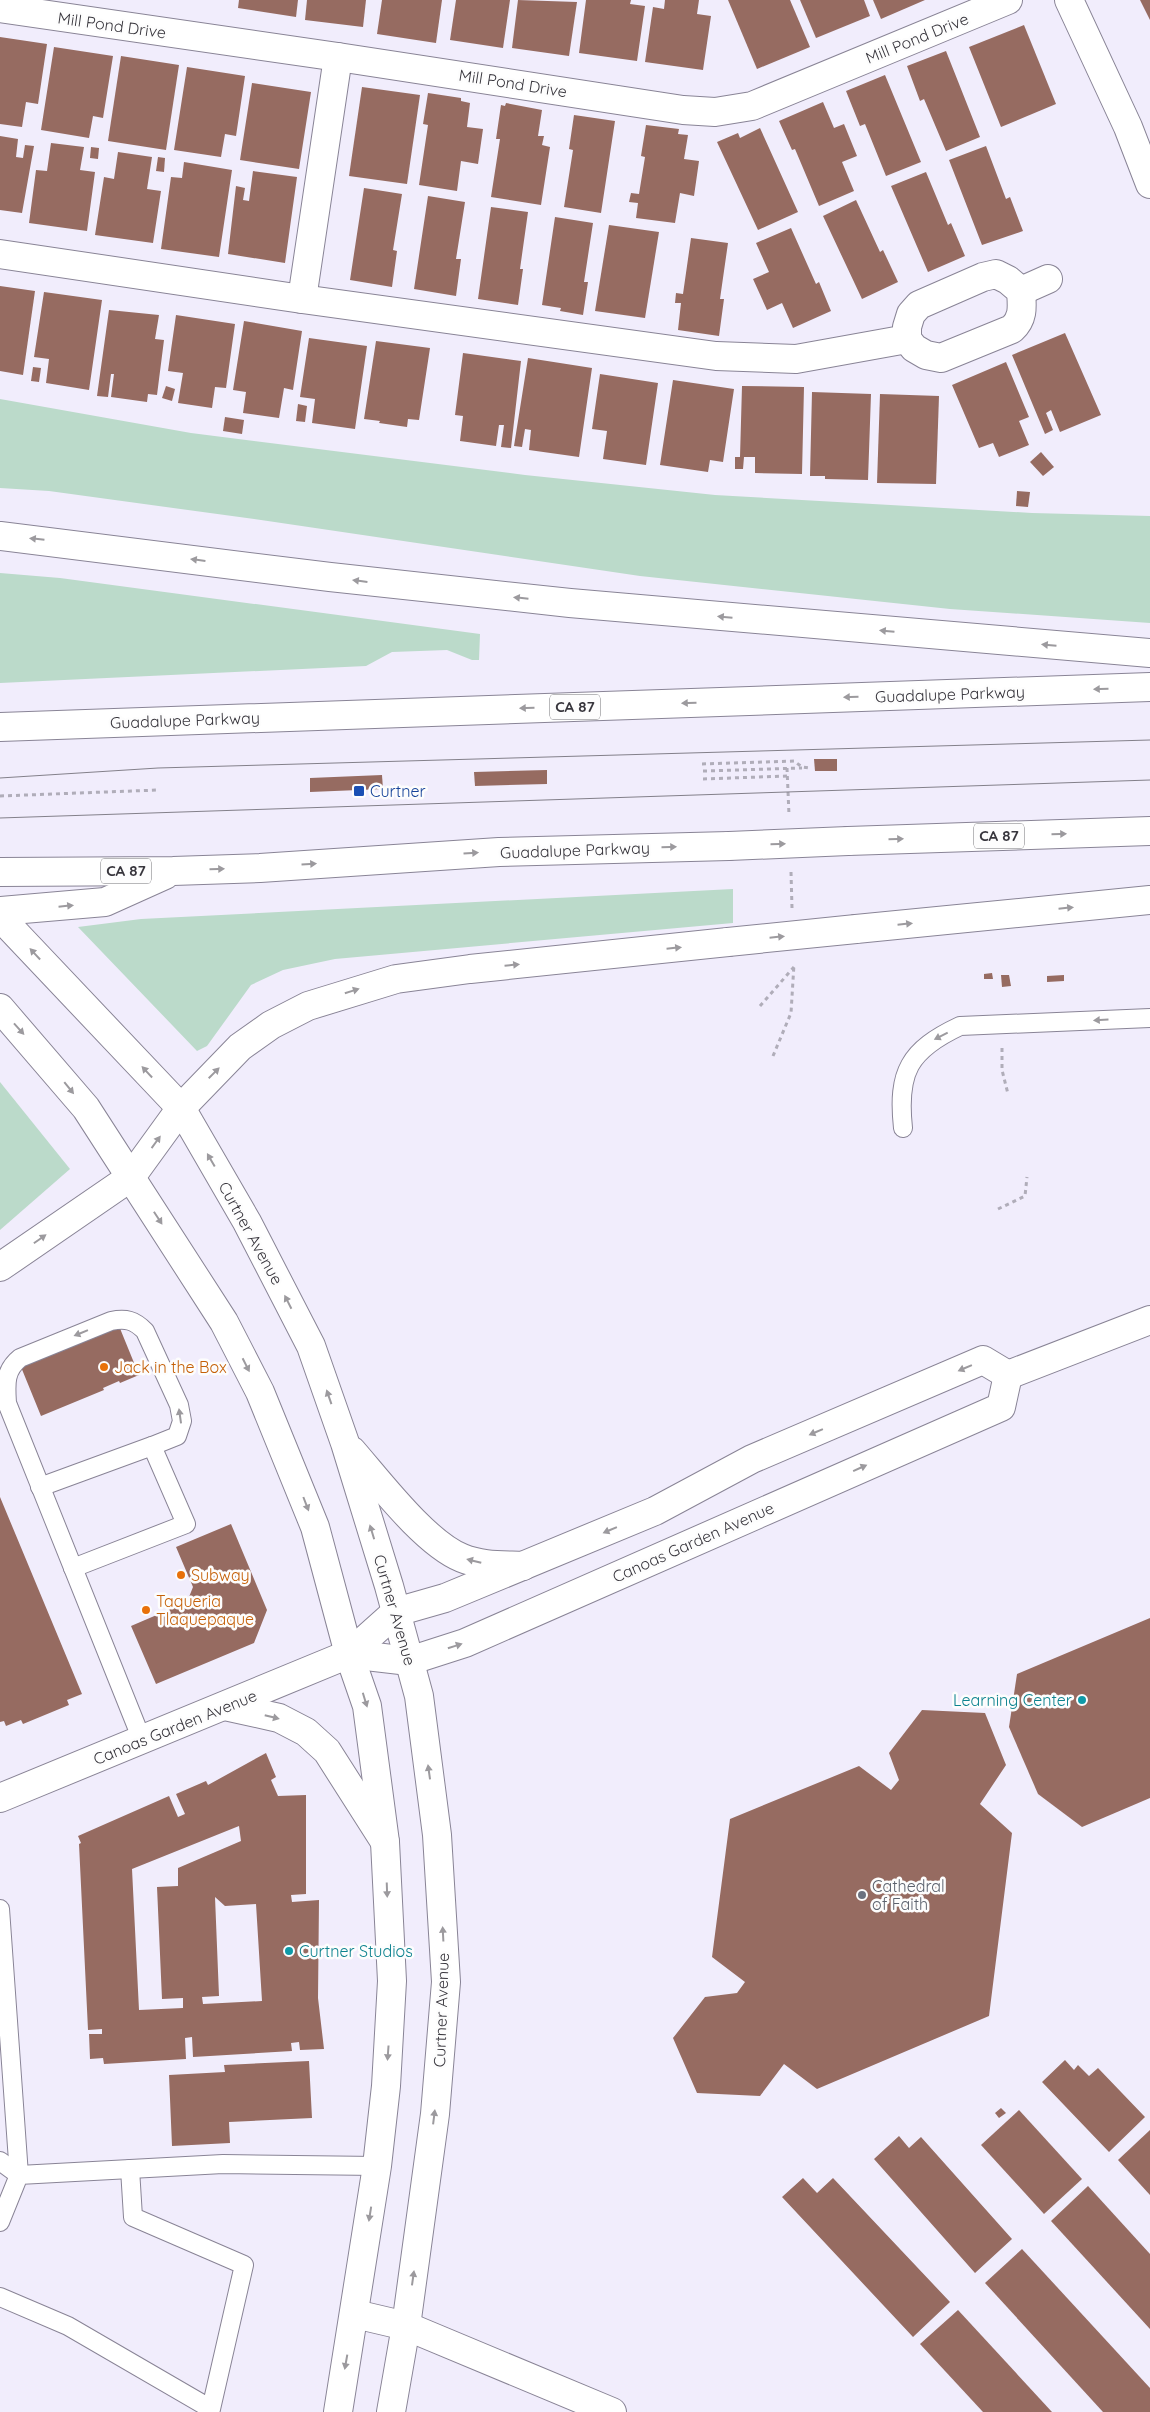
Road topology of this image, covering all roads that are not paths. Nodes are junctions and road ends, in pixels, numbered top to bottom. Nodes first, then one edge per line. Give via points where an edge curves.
1 (1008, 0) edge
2 (1069, 0) edge
3 (0, 8) edge
4 (338, 57) junction
5 (1150, 184) edge
6 (0, 254) edge
7 (1048, 279) dead end
8 (1021, 291) junction
9 (302, 299) junction
10 (907, 339) junction
11 (0, 536) edge
12 (1150, 653) edge
13 (1150, 687) edge
14 (0, 727) edge
15 (1150, 831) edge
16 (173, 871) junction
17 (0, 872) edge
18 (1150, 900) edge
19 (0, 911) edge
20 (0, 917) edge
21 (0, 1008) edge
22 (1150, 1018) edge
23 (181, 1108) junction
24 (903, 1128) dead end
25 (131, 1177) junction
26 (0, 1266) edge
27 (1150, 1320) edge
28 (1008, 1376) junction
29 (345, 1443) junction
30 (152, 1446) junction
31 (40, 1487) junction
32 (523, 1566) junction
33 (73, 1568) junction
34 (396, 1612) junction
35 (349, 1654) junction
36 (409, 1661) junction
37 (225, 1706) junction
38 (142, 1740) junction
39 (0, 1798) edge
40 (385, 1842) junction
41 (0, 1909) edge
42 (0, 2161) edge
43 (377, 2166) junction
44 (130, 2169) junction
45 (19, 2175) junction
46 (0, 2222) edge
47 (0, 2297) edge
48 (355, 2314) junction
49 (406, 2326) junction
50 (338, 2412) edge
51 (391, 2412) edge
52 (612, 2412) edge

1 - 4 main road, Mill Pond Drive via 752,106 715,112 683,110
2 - 5 main road via 1128,126
3 - 4 main road, Mill Pond Drive
4 - 9 main road
6 - 9 main road
7 - 8 main road
8 - 10 main road via 996,274 983,277 919,304 911,314
8 - 10 main road via 1023,308 1019,322 1012,329 941,358 926,355
9 - 10 main road via 716,356 796,359
12 -> 11 main road via 504,597
13 -> 14 main road, Guadalupe Parkway / CA 87
16 -> 15 main road, Guadalupe Parkway / CA 87, bridge via 499,852
16 - 17 main road, Guadalupe Parkway / CA 87
19 -> 16 main road via 105,902
23 -> 18 main road, bridge via 240,1047 272,1025 308,1006 396,979
23 -> 20 main road, Curtner Avenue
21 -> 25 main road via 86,1108
22 -> 24 lane via 960,1026 935,1038 918,1053 906,1072 900,1100
25 -> 23 main road
29 -> 23 main road, Curtner Avenue via 311,1346 247,1222
26 -> 25 main road
25 -> 35 main road via 224,1322 260,1392 315,1528
27 - 28 main road
28 -> 32 main road, Canoas Garden Avenue via 983,1360 752,1459 655,1511
36 -> 28 main road, Canoas Garden Avenue via 465,1643 1001,1407
32 -> 29 main road via 488,1565 450,1551 417,1525
34 -> 29 main road, Curtner Avenue
30 - 31 lane
30 -> 31 lane via 177,1436 182,1421 178,1405 145,1331 126,1318 111,1321 20,1358 6,1377 7,1403
30 - 33 lane via 186,1524
31 - 33 lane
32 - 34 main road, Canoas Garden Avenue via 445,1598
33 - 38 lane
34 - 35 main road, Canoas Garden Avenue
34 - 36 main road, Curtner Avenue
35 - 36 main road, Canoas Garden Avenue
35 - 37 main road, Canoas Garden Avenue
35 -> 40 main road via 367,1706
49 -> 36 main road, Curtner Avenue via 435,2114 446,1982 437,1835 419,1696
37 - 38 main road, Canoas Garden Avenue
37 -> 40 main road via 279,1718 306,1732 327,1751
38 - 39 main road, Canoas Garden Avenue
40 -> 43 main road via 392,1981 386,2086
41 - 45 lane
42 - 45 lane
43 - 44 lane via 223,2164
43 -> 48 main road
44 - 45 lane
44 - 47 lane via 133,2217 244,2265 211,2409 68,2326
45 - 46 lane
48 - 49 main road
48 -> 50 main road
49 - 51 main road, Curtner Avenue
49 - 52 main road

